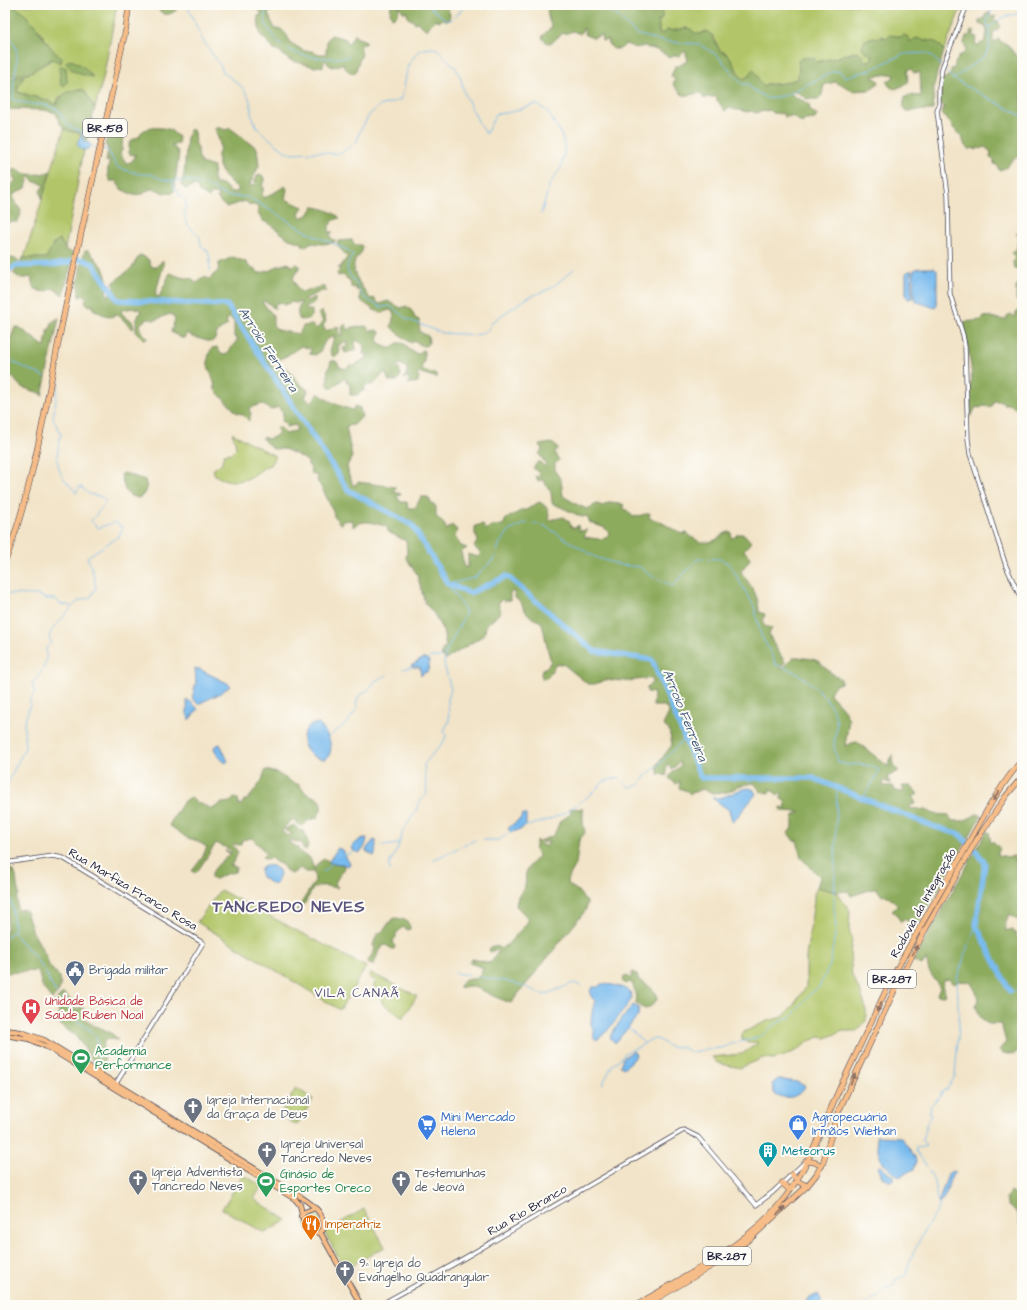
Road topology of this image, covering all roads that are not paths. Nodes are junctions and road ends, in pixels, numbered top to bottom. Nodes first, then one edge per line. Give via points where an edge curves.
1 (130, 5) edge
2 (967, 5) edge
3 (5, 562) edge
4 (1022, 601) edge
5 (1022, 760) edge
6 (1022, 777) edge
7 (973, 840) junction
8 (967, 852) junction
9 (5, 863) edge
10 (5, 1030) edge
11 (5, 1035) edge
12 (115, 1086) junction
13 (806, 1161) junction
14 (822, 1166) junction
15 (792, 1174) junction
16 (797, 1180) junction
17 (782, 1183) junction
18 (807, 1186) junction
19 (790, 1190) junction
20 (315, 1208) junction
21 (301, 1216) junction
22 (320, 1232) junction
23 (636, 1304) edge
24 (361, 1305) edge
25 (380, 1305) edge
26 (646, 1305) edge

1 - 3 highway, BR-158 via 31,474 19,522
2 - 4 street via 942,68 937,112 948,195 950,294 964,335 970,454 1006,566
5 -> 7 highway, Rodovia da Integração / BR-287 via 990,805
6 - 7 highway, Rodovia da Integração / BR-287
7 - 8 highway, Rodovia da Integração / BR-287
8 -> 13 highway, Rodovia da Integração / BR-287 via 920,927 890,984
14 -> 8 highway, Rodovia da Integração / BR-287 via 838,1115 896,987
9 - 12 street, Rua Marfiza Franco Rosa via 53,856 64,858 203,943
10 - 12 main road via 21,1032 44,1040
11 - 12 main road via 19,1036 42,1044
12 - 20 main road via 301,1197
12 - 21 main road via 295,1199 300,1205
13 - 14 highway
13 - 15 street
13 - 16 highway, Rodovia da Integração / BR-287
14 - 18 highway, Rodovia da Integração / BR-287
15 - 16 highway
15 - 17 street
16 - 18 highway
16 - 19 highway, Rodovia da Integração / BR-287
17 - 19 highway
17 - 25 street, Rua Rio Branco via 756,1205 698,1137 684,1130
26 -> 18 highway, Rodovia da Integração / BR-287 via 735,1250
19 - 23 highway, Rodovia da Integração / BR-287 via 766,1218 723,1253
20 - 21 main road
20 - 22 main road via 323,1219 323,1230
21 - 22 main road via 308,1230
22 - 24 main road

